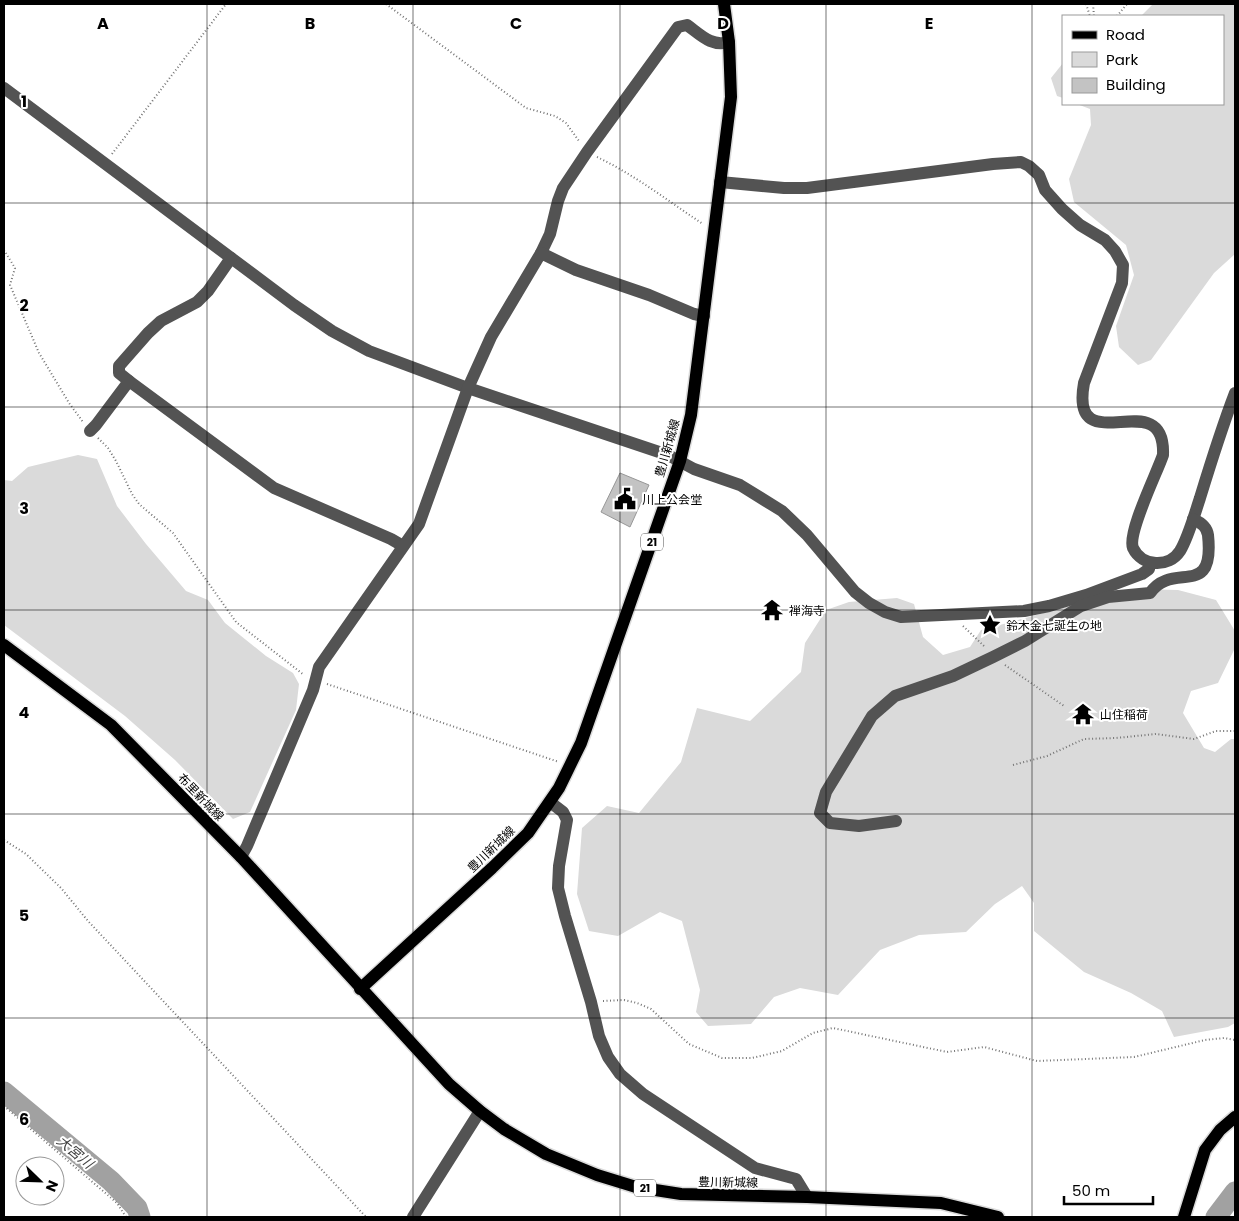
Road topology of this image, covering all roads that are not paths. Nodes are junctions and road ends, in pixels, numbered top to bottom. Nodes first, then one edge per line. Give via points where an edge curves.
1 (724, 4) edge
2 (729, 42) junction
3 (4, 88) edge
4 (720, 182) junction
5 (541, 253) junction
6 (231, 258) junction
7 (704, 316) junction
8 (129, 381) junction
9 (468, 388) junction
10 (1235, 393) edge
11 (90, 431) road end
12 (680, 460) junction
13 (1193, 519) junction
14 (402, 546) junction
15 (1150, 563) junction
16 (4, 645) edge
17 (550, 802) junction
18 (896, 821) dead end
19 (241, 857) junction
20 (360, 989) junction
21 (480, 1111) junction
22 (1235, 1117) edge
23 (807, 1197) junction
24 (413, 1217) edge
25 (998, 1217) edge
26 (1184, 1217) edge

1 - 2 main road, 豊川新城線 / 21
2 - 4 main road, 豊川新城線 / 21 via 731,97
2 - 5 street via 719,45 687,25 678,27 563,188
3 - 6 street
4 - 7 main road, 豊川新城線 / 21
4 - 15 street via 807,188 993,164 1021,162 1030,166 1062,209 1105,240 1123,265 1122,283 1084,383 1082,397 1084,409 1095,421 1104,424 1143,421 1154,426 1161,435 1164,455 1131,538 1133,548
5 - 7 street via 576,270
5 - 9 street via 492,336
6 - 8 street via 197,302 162,321 119,366 119,373
6 - 9 street via 332,331 369,351
7 - 12 main road, 豊川新城線 / 21
8 - 11 street
8 - 14 street via 274,488
9 - 12 street
9 - 14 street via 419,524
10 - 13 street
12 - 15 street via 694,469 740,485 782,511 807,535 855,592 869,603 901,617 1024,611 1049,606 1142,574
12 - 17 main road, 豊川新城線 / 21 via 571,767
13 - 15 street via 1173,559
13 - 18 street via 1208,532 1209,557 1200,574 1190,578 1172,578 1154,586 1150,593 1108,597 1081,606 1026,641 993,657 953,676 895,696 872,716 826,792 820,813 830,823 859,826
14 - 19 street via 319,667 313,690
16 - 19 main road, 布里新城線 via 111,724
17 - 20 main road, 豊川新城線 / 21 via 528,833
17 - 23 street via 563,812 567,820 558,866 558,888 599,1036 608,1057 620,1074 643,1094 755,1168 796,1179
19 - 20 main road, 布里新城線
20 - 21 main road, 豊川新城線 / 21 via 449,1084
21 - 23 main road, 豊川新城線 / 21 via 546,1154 636,1187 681,1194
21 - 24 street
22 - 26 main road via 1205,1150
23 - 25 main road, 豊川新城線 / 21 via 941,1203

